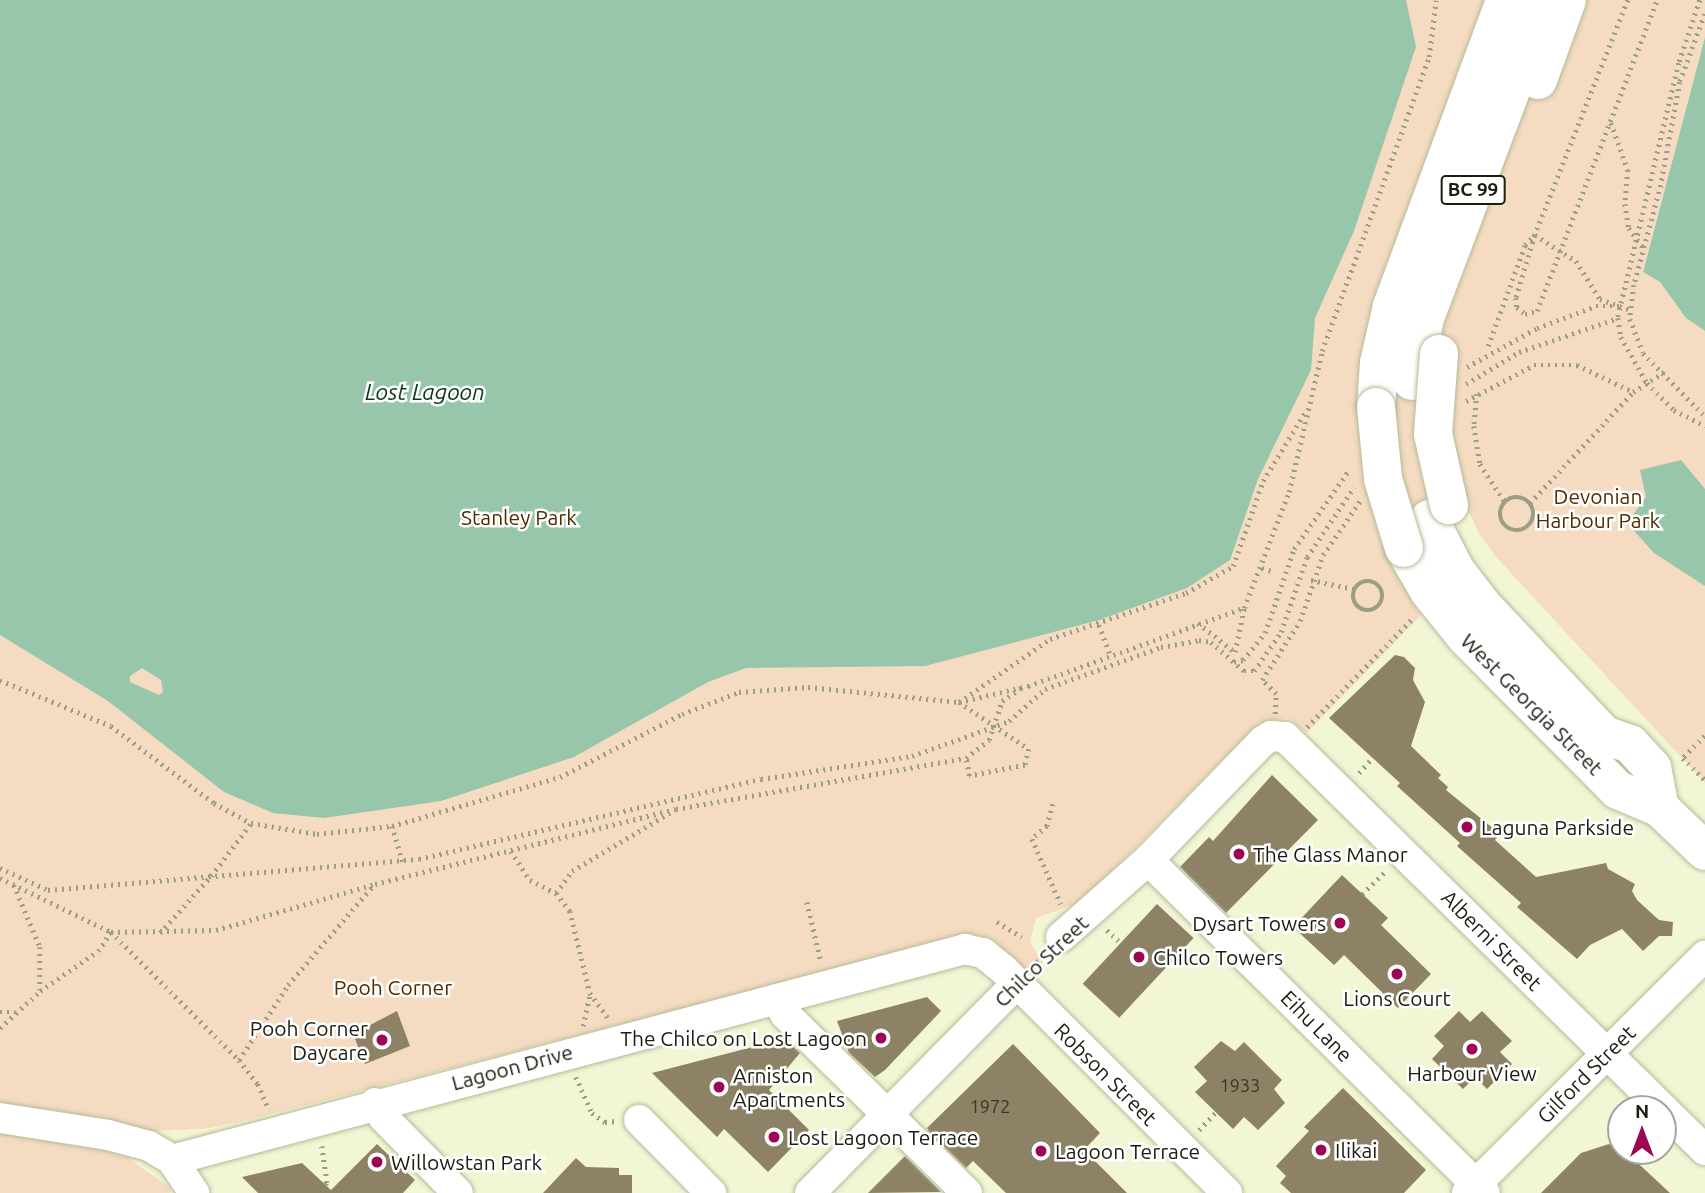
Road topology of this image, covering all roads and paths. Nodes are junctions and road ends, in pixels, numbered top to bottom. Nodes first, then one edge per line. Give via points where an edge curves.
1 (1436, 0) edge
2 (1488, 0) edge
3 (1505, 0) edge
4 (1535, 0) edge
5 (1558, 0) edge
6 (1567, 0) edge
7 (1621, 0) edge
8 (1628, 0) edge
9 (1657, 0) edge
10 (1703, 0) edge
11 (1623, 8) junction
12 (1705, 14) edge
13 (1546, 60) junction
14 (1480, 73) junction
15 (1611, 123) junction
16 (1535, 235) junction
17 (1639, 237) junction
18 (1644, 249) junction
19 (1561, 251) junction
20 (1619, 306) junction
21 (1631, 310) junction
22 (1618, 318) junction
23 (1488, 346) dead end
24 (1447, 363) junction
25 (1664, 372) junction
26 (1479, 374) dead end
27 (1647, 383) junction
28 (1633, 392) junction
29 (1477, 394) junction
30 (1457, 407) dead end
31 (1307, 409) junction
32 (1705, 416) edge
33 (1705, 426) edge
34 (1349, 470) dead end
35 (1356, 485) dead end
36 (1364, 496) dead end
37 (1505, 502) junction
38 (1530, 503) junction
39 (1439, 512) junction
40 (1262, 568) junction
41 (1275, 572) dead end
42 (1311, 580) junction
43 (1354, 589) junction
44 (1244, 608) junction
45 (1197, 622) junction
46 (1099, 625) junction
47 (1406, 629) dead end
48 (1110, 653) junction
49 (1234, 662) junction
50 (0, 680) edge
51 (1023, 687) junction
52 (1276, 694) dead end
53 (958, 702) junction
54 (1310, 725) dead end
55 (993, 729) junction
56 (1276, 736) joint
57 (1705, 736) edge
58 (1630, 744) junction
59 (967, 758) junction
60 (1372, 758) dead end
61 (1359, 773) dead end
62 (1705, 780) edge
63 (1053, 804) dead end
64 (1660, 808) junction
65 (676, 809) junction
66 (251, 823) junction
67 (392, 826) junction
68 (511, 851) junction
69 (1705, 851) edge
70 (1148, 860) junction
71 (403, 862) junction
72 (0, 868) edge
73 (1385, 872) dead end
74 (211, 876) junction
75 (0, 878) edge
76 (13, 883) junction
77 (375, 884) junction
78 (556, 893) junction
79 (1362, 894) dead end
80 (807, 902) dead end
81 (1062, 907) dead end
82 (996, 922) dead end
83 (1106, 929) dead end
84 (111, 932) junction
85 (159, 934) junction
86 (1023, 937) dead end
87 (1061, 937) joint
88 (1120, 942) dead end
89 (1705, 956) edge
90 (823, 969) dead end
91 (1017, 983) junction
92 (40, 991) junction
93 (590, 993) junction
94 (777, 999) junction
95 (0, 1012) edge
96 (16, 1012) junction
97 (612, 1023) dead end
98 (0, 1028) edge
99 (584, 1031) dead end
100 (1607, 1053) junction
101 (239, 1060) junction
102 (572, 1067) dead end
103 (375, 1103) junction
104 (1216, 1112) dead end
105 (271, 1113) dead end
106 (887, 1116) junction
107 (3, 1120) edge
108 (639, 1120) dead end
109 (605, 1122) dead end
110 (1199, 1130) dead end
111 (321, 1138) dead end
112 (1705, 1150) edge
113 (172, 1160) junction
114 (323, 1188) dead end
115 (1476, 1190) edge
116 (194, 1193) edge
117 (458, 1193) edge
118 (711, 1193) edge
119 (810, 1193) edge
120 (967, 1193) edge
121 (1227, 1193) edge

1 - 31 path via 1429,57 1322,351
2 - 14 highway
3 - 14 highway, BC 99
4 - 39 highway, BC 99 via 1519,69 1425,318 1412,381 1415,462
5 - 13 street
6 - 13 highway
7 - 11 path
8 - 11 path
9 - 15 path
10 - 17 path via 1679,63
11 - 16 path
12 - 18 path via 1680,82
13 - 24 highway
14 - 64 highway, West Georgia Street / BC 99, bridge via 1388,320 1376,407 1382,479 1413,563 1465,638 1618,790
15 - 17 path via 1628,170 1629,228
15 - 19 path
16 - 19 path
16 - 19 path via 1516,298 1520,311 1537,311
16 - 23 path via 1525,244
17 - 18 path
17 - 20 path
18 - 21 path
19 - 20 path via 1576,261 1600,299
20 - 21 path
20 - 22 path
20 - 24 path via 1596,306
21 - 25 path via 1633,331 1643,353
22 - 26 path via 1562,334
22 - 27 path via 1620,337
24 - 39 highway, bridge via 1433,434
25 - 27 path
25 - 32 path
27 - 28 path
27 - 33 path via 1674,410
28 - 29 path via 1593,371 1557,362 1513,373
28 - 38 path
29 - 30 path
29 - 37 path via 1474,426 1480,464
31 - 40 path via 1289,492
31 - 46 path via 1263,481 1233,566 1186,593
34 - 49 path via 1294,549 1265,633 1243,660
35 - 49 path via 1307,556 1281,632 1263,661 1254,671 1244,671
36 - 42 path
37 - 38 path via 1515,497
37 - 38 path via 1503,523 1519,530 1532,522
39 - 58 highway via 1614,711
39 - 58 highway, West Georgia Street / BC 99 via 1464,582 1604,735
40 - 41 path
40 - 44 path
42 - 43 path
42 - 52 path via 1300,621 1262,680
43 - 43 path via 1362,582 1376,582 1382,590 1381,604 1363,610 1353,599
44 - 45 path
44 - 45 path via 1235,652
45 - 48 path
46 - 48 path
46 - 53 path via 1050,639
47 - 54 path
48 - 51 path
49 - 55 path via 1223,650 1199,640 1152,650 1045,689 1020,715
50 - 66 path via 111,726 214,803
51 - 53 path
51 - 55 path via 1002,701
53 - 55 path
53 - 67 path via 808,687 739,692 682,713 560,777
55 - 59 path via 989,740
55 - 59 path via 1027,746 1025,765 969,776
55 - 71 path via 912,756 761,779
56 - 70 street, Chilco Street via 1263,741
56 - 100 street, Alberni Street via 1294,742
57 - 62 path via 1683,758
58 - 64 highway, West Georgia Street / BC 99 via 1652,768
59 - 65 path
60 - 61 path
63 - 81 path via 1046,826 1032,839
64 - 69 highway, West Georgia Street / BC 99
65 - 68 path
65 - 78 path via 572,871
66 - 67 path via 317,834
66 - 74 path
67 - 71 path
68 - 77 path
68 - 78 path via 530,880
70 - 87 street, Chilco Street
70 - 115 street, Eihu Lane
71 - 74 path
72 - 74 path via 48,890
73 - 79 path
74 - 85 path
75 - 76 path
76 - 84 path
76 - 92 path via 40,947
77 - 85 path via 216,930
77 - 101 path via 288,985
78 - 93 path via 570,911
80 - 90 path
82 - 86 path
83 - 88 path
84 - 85 path
84 - 92 path via 98,951
84 - 101 path
87 - 91 path, Chilco Street
89 - 100 street, Gilford Street
91 - 94 street, Lagoon Drive via 988,957 965,950
91 - 106 street, Chilco Street
91 - 121 street, Robson Street
92 - 96 path
93 - 97 path
93 - 99 path
94 - 103 street, Lagoon Drive
94 - 106 street via 785,1014
95 - 96 path
96 - 98 path
100 - 112 street, Alberni Street
100 - 115 street, Gilford Street
101 - 105 path via 258,1084
102 - 109 path via 588,1107
103 - 113 street, Lagoon Drive
103 - 117 street via 384,1118
104 - 110 path
106 - 119 street, Chilco Street
106 - 120 street
107 - 113 street via 108,1135 149,1146
108 - 118 street
111 - 114 path via 327,1183
113 - 116 street

